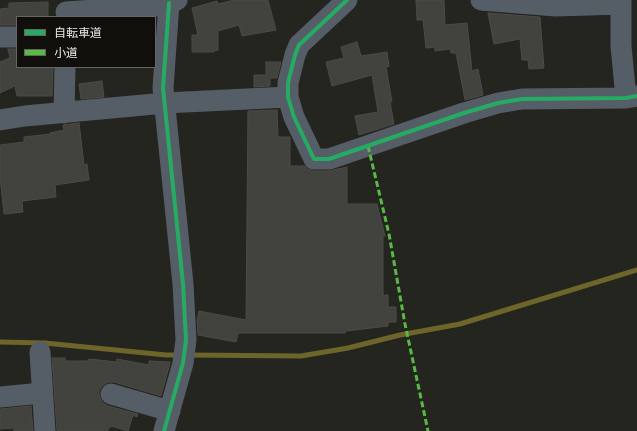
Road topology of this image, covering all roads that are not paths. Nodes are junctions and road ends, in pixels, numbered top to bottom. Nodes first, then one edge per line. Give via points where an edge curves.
1 (347, 0) edge
2 (482, 0) edge
3 (173, 2) edge
4 (621, 2) edge
5 (66, 10) edge
6 (0, 37) edge
7 (16, 37) edge
8 (65, 68) edge
9 (288, 97) junction
10 (631, 97) edge
11 (165, 102) junction
12 (64, 113) junction
13 (0, 120) edge
14 (40, 352) dead end
15 (42, 393) junction
16 (112, 394) dead end
17 (0, 397) edge
18 (170, 411) junction
19 (45, 431) edge
20 (164, 431) edge

1 - 9 street via 299,45 288,83
2 - 4 street via 556,6
3 - 5 street via 154,6
3 - 11 street via 163,88
4 - 10 street via 620,46
6 - 7 street
8 - 12 street
9 - 10 street via 294,117 314,159 329,159 464,113 510,101
9 - 11 street
11 - 12 street
11 - 18 street via 186,340 183,363
12 - 13 street
14 - 15 street
15 - 17 street
15 - 19 street
16 - 18 street
18 - 20 street

